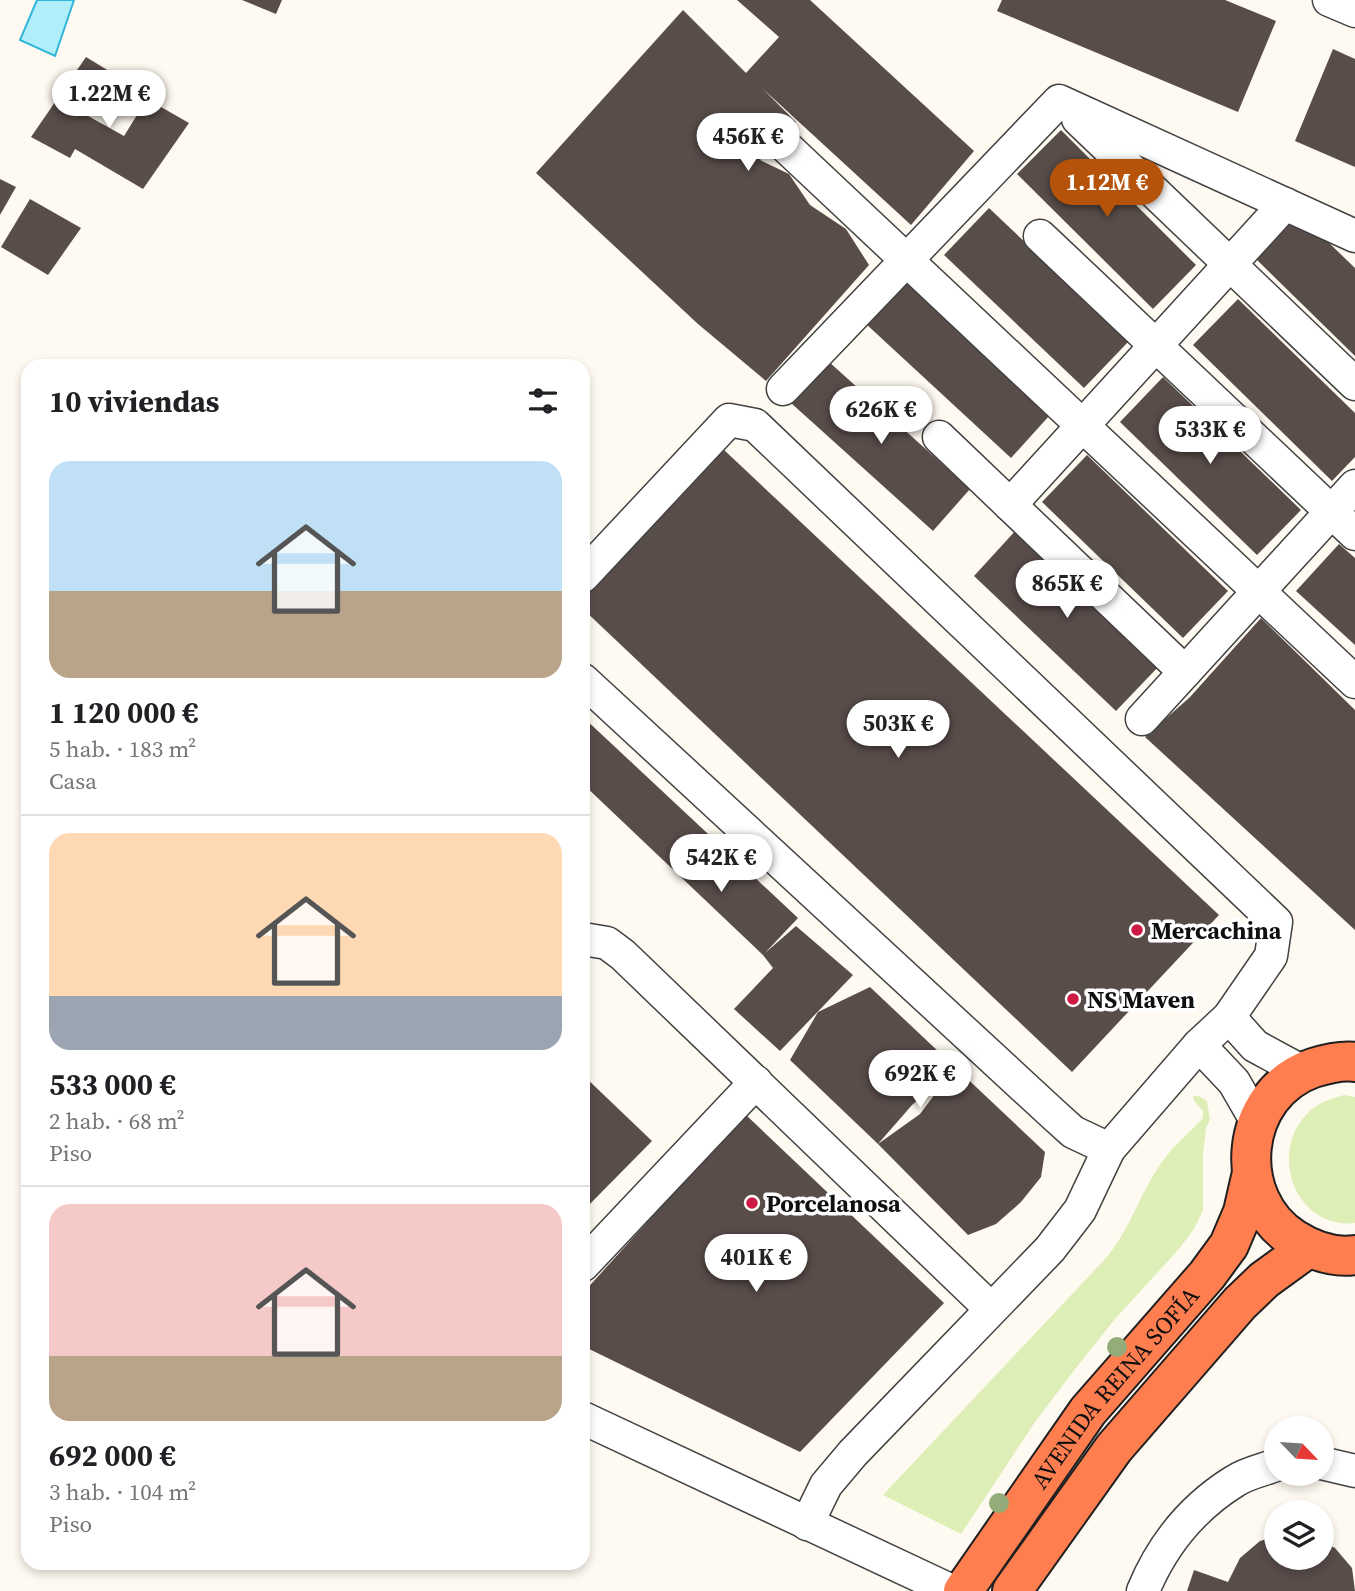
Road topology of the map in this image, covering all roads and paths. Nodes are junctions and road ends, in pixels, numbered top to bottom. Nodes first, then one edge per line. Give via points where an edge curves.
1 (1329, 0) edge
2 (1355, 12) edge
3 (1059, 101) junction
4 (781, 142) dead end
5 (1285, 204) junction
6 (1040, 236) dead end
7 (1355, 236) edge
8 (906, 260) junction
9 (1230, 264) junction
10 (1156, 346) junction
11 (1355, 384) edge
12 (783, 389) dead end
13 (1083, 426) junction
14 (939, 438) dead end
15 (1355, 486) edge
16 (1010, 505) junction
17 (1331, 512) junction
18 (1355, 534) edge
19 (590, 569) edge
20 (1258, 591) junction
21 (1185, 673) junction
22 (1355, 682) edge
23 (590, 686) edge
24 (1142, 719) dead end
25 (590, 940) edge
26 (1229, 1017) junction
27 (1199, 1045) junction
28 (1353, 1061) edge
29 (1303, 1072) junction
30 (756, 1082) junction
31 (1052, 1114) junction
32 (1257, 1122) junction
33 (1116, 1141) junction
34 (1251, 1177) junction
35 (1090, 1186) junction
36 (1308, 1248) junction
37 (1352, 1256) edge
38 (590, 1258) edge
39 (991, 1309) junction
40 (590, 1421) edge
41 (1334, 1466) edge
42 (1264, 1469) edge
43 (1355, 1471) edge
44 (807, 1524) junction
45 (952, 1591) edge
46 (963, 1591) edge
47 (1012, 1591) edge
48 (1143, 1591) edge

1 - 2 street
3 - 5 street
3 - 8 street
3 - 9 street
4 - 8 street
5 - 7 street
5 - 9 street
6 - 10 street
8 - 12 street
8 - 13 street
9 - 10 street
9 - 11 street
10 - 13 street
10 - 17 street
13 - 16 street
13 - 20 street
14 - 16 street
15 - 17 street
16 - 21 street
17 - 18 street
17 - 20 street
19 - 26 street via 729,420 755,425 1276,922 1270,956
20 - 21 street
20 - 22 street
21 - 24 street
23 - 31 street
25 - 30 street via 607,943 623,955
26 - 27 street
26 - 29 street via 1255,1046
27 - 32 street via 1234,1082
27 - 33 street
28 - 29 highway via 1326,1063
29 - 32 highway via 1284,1084
30 - 38 street
30 - 39 street
31 - 33 street via 1073,1132
31 - 35 street
32 - 34 highway via 1250,1149
33 - 35 street
34 - 36 highway via 1262,1206 1282,1231
34 - 46 highway, AVENIDA REINA SOFÍA via 1229,1245 1088,1411
35 - 39 street via 1080,1210 1050,1249
36 - 37 highway
36 - 47 highway, AVENIDA REINA SOFÍA via 1240,1303 1114,1448
39 - 44 street via 826,1485
40 - 44 street
41 - 43 street
42 - 48 street via 1237,1479 1192,1513 1154,1564
44 - 45 street

